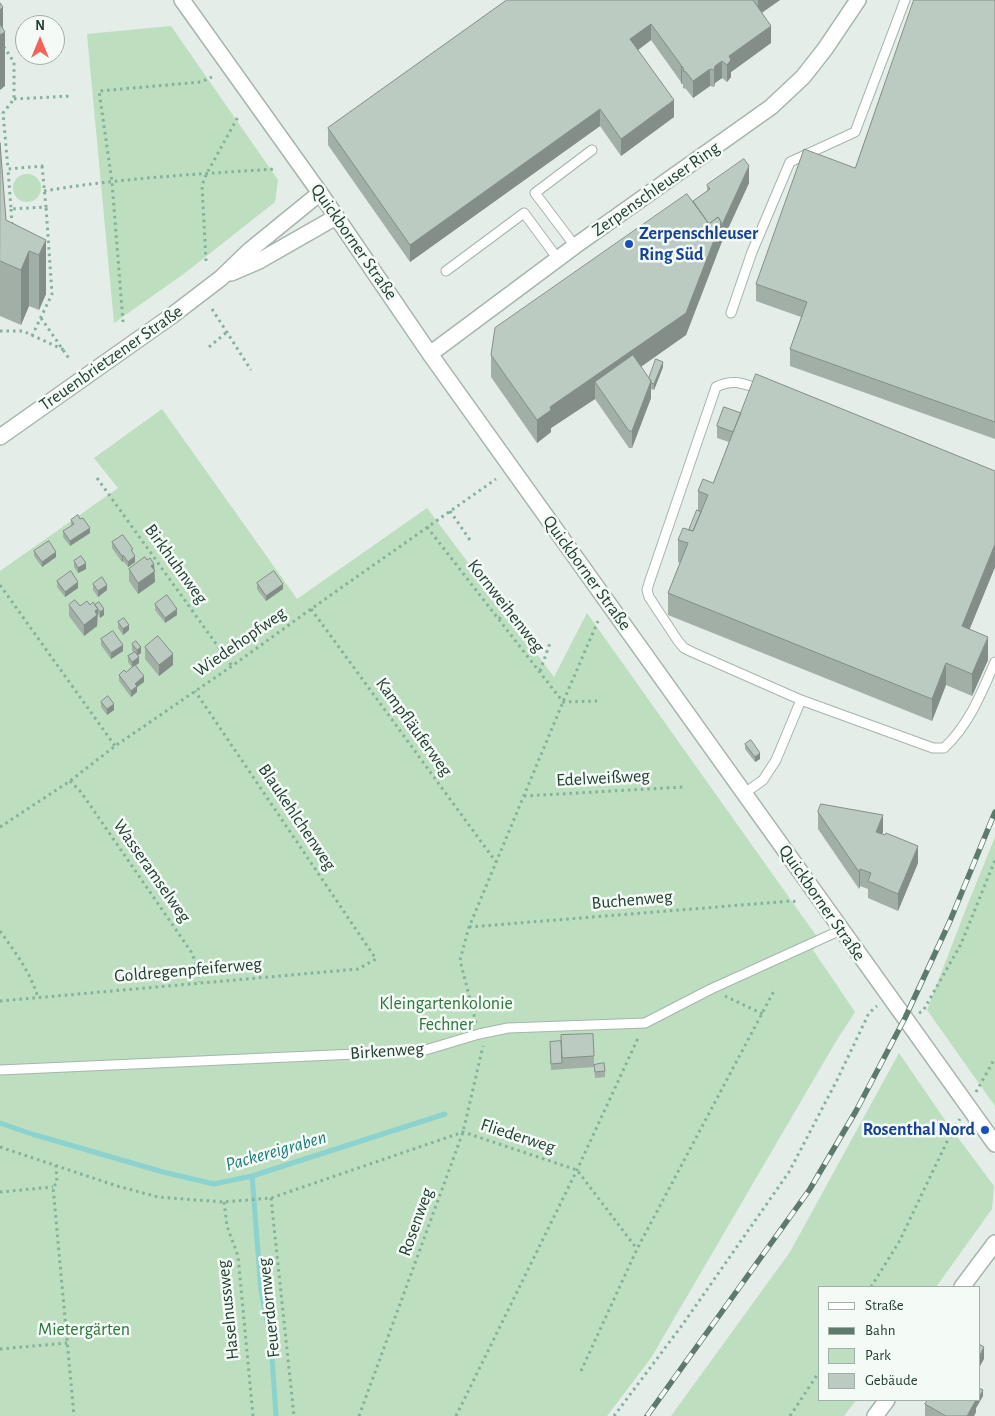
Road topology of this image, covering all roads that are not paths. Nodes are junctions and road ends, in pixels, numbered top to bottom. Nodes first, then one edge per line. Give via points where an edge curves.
1 (182, 0) edge
2 (858, 0) edge
3 (904, 0) edge
4 (592, 150) dead end
5 (320, 193) junction
6 (336, 217) junction
7 (575, 246) junction
8 (558, 259) junction
9 (446, 270) dead end
10 (220, 278) junction
11 (731, 313) dead end
12 (430, 354) junction
13 (766, 392) edge
14 (0, 437) edge
15 (995, 662) edge
16 (801, 700) junction
17 (745, 793) junction
18 (841, 930) junction
19 (0, 1070) edge
20 (995, 1144) edge
21 (995, 1243) edge
22 (963, 1286) edge
23 (886, 1401) edge
24 (875, 1416) edge

1 - 5 street, Quickborner Straße
2 - 7 street, Zerpenschleuser Ring via 826,49 803,77 771,107
3 - 11 lane via 855,132 790,162 752,252
4 - 7 lane via 535,193
5 - 6 street, Quickborner Straße
5 - 10 street, Treuenbrietzener Straße
6 - 10 street, Treuenbrietzener Straße via 259,262
6 - 12 street, Quickborner Straße
7 - 8 street, Zerpenschleuser Ring
8 - 9 lane via 524,213
8 - 12 street, Zerpenschleuser Ring
10 - 14 street, Treuenbrietzener Straße
12 - 17 street, Quickborner Straße
13 - 16 lane via 739,382 716,387 647,590 684,648
15 - 16 lane via 978,700 954,739 944,748 933,748
16 - 17 lane via 764,780
17 - 18 street, Quickborner Straße
18 - 19 lane, Birkenweg via 645,1023 508,1028 422,1051
18 - 20 street, Quickborner Straße
21 - 22 street
23 - 24 street

